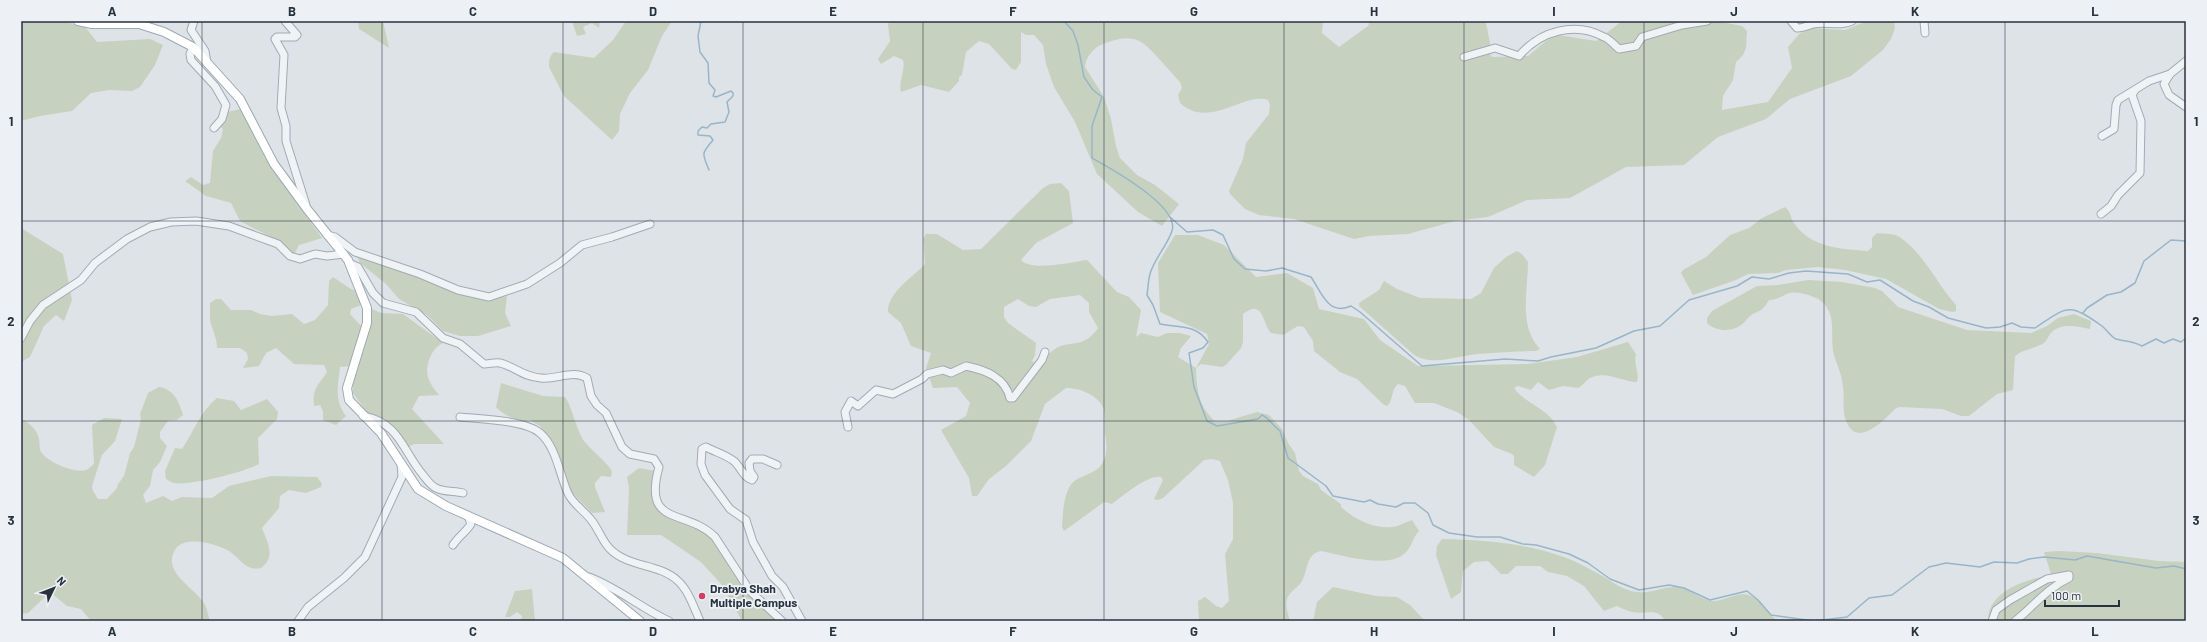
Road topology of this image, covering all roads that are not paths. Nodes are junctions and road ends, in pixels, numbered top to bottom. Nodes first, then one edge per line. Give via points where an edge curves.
1 (78, 21) edge
2 (194, 21) edge
3 (285, 21) edge
4 (1707, 21) edge
5 (1791, 21) edge
6 (1852, 21) edge
7 (1924, 21) edge
8 (1925, 33) dead end
9 (193, 47) junction
10 (1464, 57) dead end
11 (2186, 61) edge
12 (207, 63) junction
13 (2170, 74) junction
14 (2135, 90) junction
15 (2186, 106) edge
16 (214, 128) dead end
17 (2102, 136) dead end
18 (307, 209) junction
19 (2100, 214) dead end
20 (650, 224) dead end
21 (327, 235) junction
22 (344, 254) junction
23 (351, 264) junction
24 (21, 338) edge
25 (1045, 352) dead end
26 (363, 416) junction
27 (460, 417) dead end
28 (848, 427) dead end
29 (401, 463) junction
30 (777, 465) dead end
31 (464, 493) dead end
32 (468, 516) junction
33 (453, 546) dead end
34 (589, 577) junction
35 (298, 621) edge
36 (640, 621) edge
37 (669, 621) edge
38 (700, 621) edge
39 (782, 621) edge
40 (802, 621) edge
41 (1992, 621) edge
42 (2015, 621) edge

1 - 9 main road via 92,24 140,24 164,32
2 - 12 street via 191,30 205,51
3 - 18 street via 297,35 295,38 275,39 284,55 281,108 286,126 286,141
4 - 10 street via 1682,25 1642,37 1636,46 1619,49 1605,37 1575,30 1559,30 1527,47 1519,56 1494,48
5 - 6 street via 1797,28 1813,24 1846,24
7 - 8 street
9 - 12 main road
9 - 16 street via 191,60 215,86 226,105 222,119
11 - 13 street
12 - 18 main road via 240,100 274,164
13 - 14 street via 2149,80
13 - 15 street via 2164,84 2165,89 2169,95
14 - 17 street via 2118,100 2114,128
14 - 19 street via 2132,96 2141,121 2140,173 2118,195 2111,206
18 - 21 main road
20 - 21 street via 582,245 527,284 489,297 458,290 355,252 335,237
21 - 22 main road
22 - 23 main road
22 - 24 street via 315,254 300,259 290,256 278,244 229,226 196,221 171,222 127,239 95,264 81,280 43,305
23 - 26 main road via 367,308 367,322 350,378 348,394 352,405
23 - 39 street via 358,267 373,293 383,303 416,312 443,338 460,344 484,364 500,363 528,376 542,379 571,374 581,374 587,378 591,396 606,413 622,447 630,454 654,459 659,466 654,490 659,506 672,516 708,530 715,536 750,591
25 - 28 street via 1042,360 1013,398 1010,398 1008,389 1000,380 987,372 966,366 951,373 943,370 926,374 922,379 893,394 876,390 858,406 851,401 845,412
26 - 29 main road via 381,433
26 - 31 street via 376,418 392,428 412,462 436,489
27 - 38 street via 522,425 541,434 552,451 567,492 591,519 608,547 624,559 655,568 673,577 685,590
29 - 32 main road via 418,489
29 - 35 street via 402,477 365,557 308,607
30 - 40 street via 763,459 752,459 749,463 754,477 752,480 747,479 734,462 706,447 702,449 700,464 730,509 746,520 753,542
32 - 33 street via 471,524
32 - 34 main road via 553,553
34 - 36 main road
34 - 37 street via 603,582
41 - 42 street via 1996,610 2010,600 2047,579 2069,575 2069,578 2037,599 2028,611

